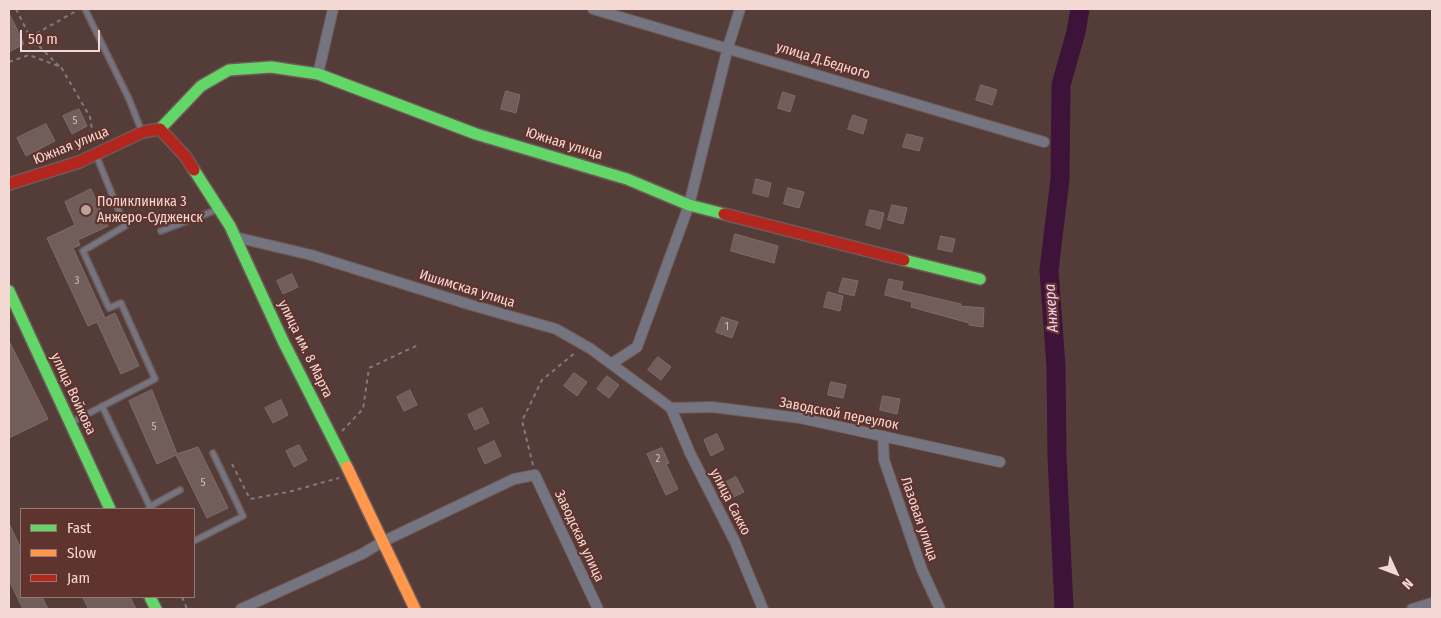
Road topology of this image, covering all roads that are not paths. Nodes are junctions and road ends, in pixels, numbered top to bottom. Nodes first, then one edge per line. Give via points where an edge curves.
1 (85, 9) edge
2 (333, 9) edge
3 (593, 9) edge
4 (740, 9) edge
5 (728, 47) junction
6 (318, 74) junction
7 (160, 129) junction
8 (142, 132) junction
9 (1044, 142) dead end
10 (96, 155) junction
11 (9, 184) edge
12 (689, 205) junction
13 (219, 209) junction
14 (160, 231) dead end
15 (235, 237) junction
16 (980, 279) dead end
17 (9, 291) edge
18 (611, 364) junction
19 (102, 406) junction
20 (671, 408) junction
21 (70, 423) junction
22 (883, 436) junction
23 (213, 453) dead end
24 (1000, 462) dead end
25 (180, 490) dead end
26 (110, 508) edge
27 (150, 508) edge
28 (195, 540) edge
29 (382, 542) junction
30 (1432, 603) edge
31 (241, 609) edge
32 (415, 609) edge
33 (598, 609) edge
34 (763, 609) edge
35 (940, 609) edge
36 (1412, 609) edge

1 - 8 lane
2 - 6 street
3 - 5 street, улица Д.Бедного
4 - 5 street
5 - 9 street, улица Д.Бедного
5 - 12 street
6 - 7 street, Южная улица via 271,67 229,70 200,86
6 - 12 street, Южная улица via 476,134 627,179
7 - 8 street
7 - 13 street, улица им. 8 Марта via 185,156
8 - 10 street, Южная улица
10 - 11 street, Южная улица
10 - 19 lane via 125,226 83,251 109,308 121,303 155,379
12 - 16 street, Южная улица
12 - 18 street via 637,347
13 - 14 lane
13 - 15 street, улица им. 8 Марта
15 - 18 street, Ишимская улица via 311,255 556,329
15 - 29 street, улица им. 8 Марта
17 - 21 street, улица Войкова
18 - 20 street, Ишимская улица
19 - 21 lane
19 - 27 lane
20 - 22 street, Заводской переулок via 712,407 800,418
20 - 34 street, улица Сакко
21 - 26 street, улица Войкова
22 - 24 street, Заводской переулок
22 - 35 street, Лазовая улица via 884,460 922,570
23 - 28 lane via 243,516
25 - 27 lane
29 - 31 street
29 - 32 street, улица им. 8 Марта
29 - 33 street, Заводская улица via 514,479 535,474
30 - 36 street

